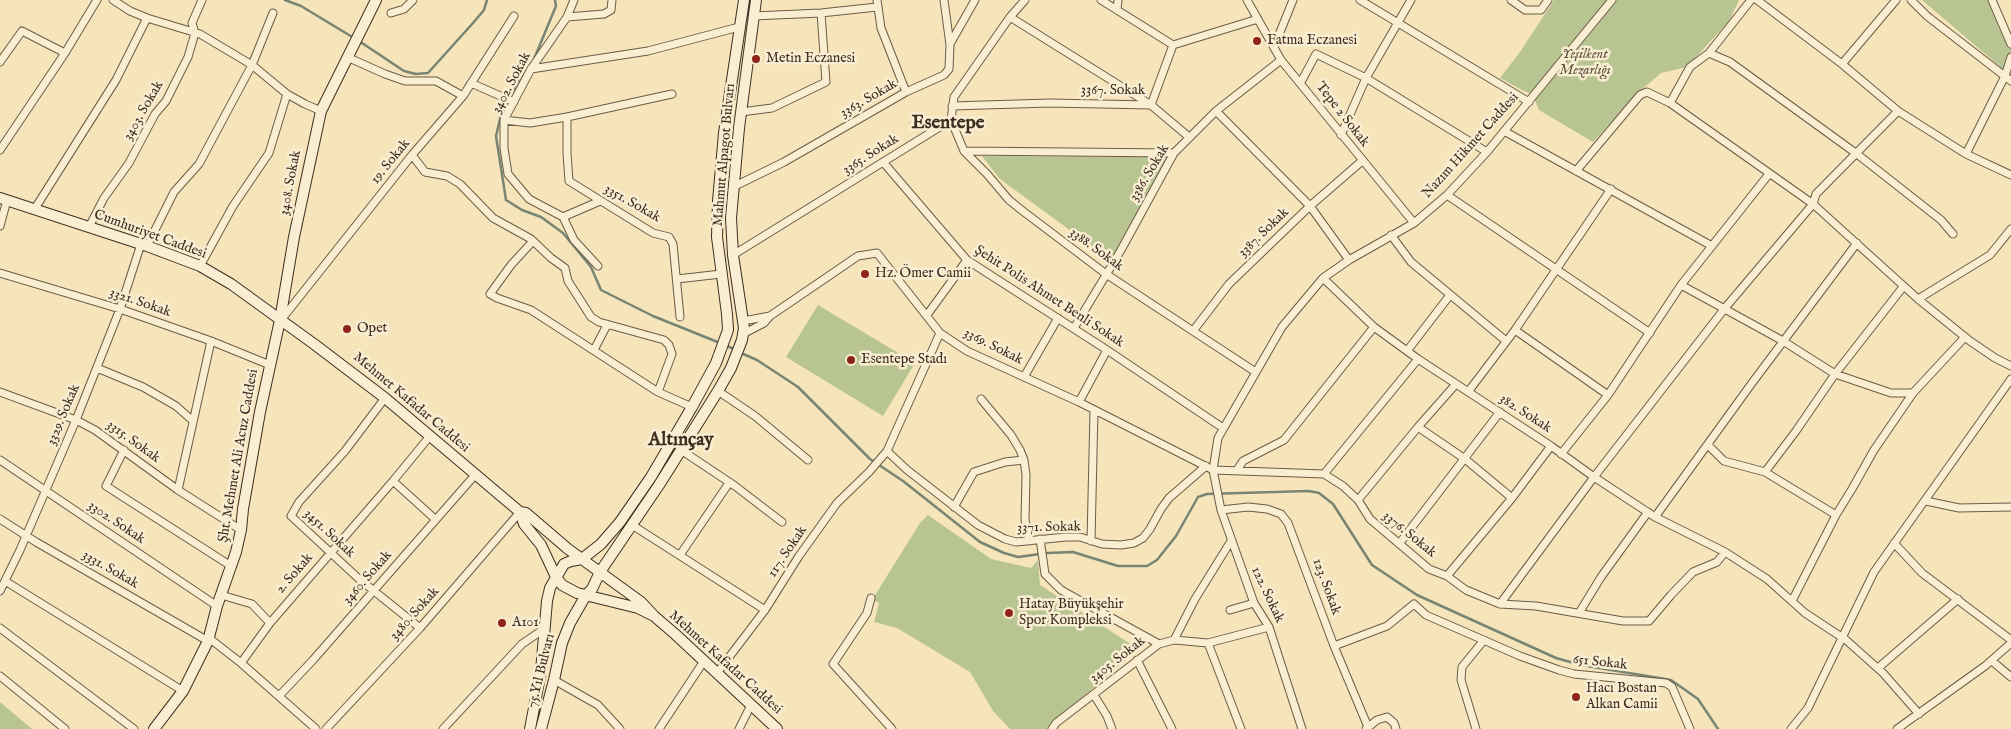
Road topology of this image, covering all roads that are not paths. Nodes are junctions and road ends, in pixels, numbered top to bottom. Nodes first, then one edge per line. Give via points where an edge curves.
1 (96, 0) edge
2 (113, 0) edge
3 (202, 0) edge
4 (376, 0) edge
5 (414, 0) edge
6 (574, 0) edge
7 (612, 0) edge
8 (744, 0) edge
9 (756, 0) edge
10 (944, 0) edge
11 (975, 0) edge
12 (1025, 0) edge
13 (1101, 0) edge
14 (1118, 0) edge
15 (1247, 0) edge
16 (1293, 0) edge
17 (1360, 0) edge
18 (1411, 0) edge
19 (1511, 0) edge
20 (1548, 0) edge
21 (1612, 0) edge
22 (1751, 0) edge
23 (1757, 0) edge
24 (1896, 0) edge
25 (1911, 0) edge
26 (1992, 0) edge
27 (877, 4) edge
28 (1117, 10) junction
29 (273, 13) dead end
30 (391, 13) dead end
31 (821, 14) junction
32 (514, 16) dead end
33 (753, 16) junction
34 (1010, 17) junction
35 (147, 18) junction
36 (567, 18) junction
37 (1258, 19) junction
38 (1397, 22) junction
39 (739, 27) junction
40 (195, 33) junction
41 (2011, 44) edge
42 (950, 45) junction
43 (1172, 45) junction
44 (1274, 47) junction
45 (3, 52) edge
46 (65, 53) junction
47 (1710, 53) junction
48 (347, 57) junction
49 (2011, 57) edge
50 (1282, 60) junction
51 (0, 62) edge
52 (1842, 64) junction
53 (252, 65) junction
54 (531, 69) junction
55 (1366, 78) junction
56 (2008, 79) edge
57 (1301, 82) junction
58 (471, 83) junction
59 (906, 92) junction
60 (287, 94) junction
61 (672, 94) dead end
62 (463, 96) junction
63 (511, 101) junction
64 (1529, 102) junction
65 (1670, 103) junction
66 (1151, 105) junction
67 (952, 106) junction
68 (321, 110) junction
69 (1216, 111) junction
70 (1898, 111) junction
71 (741, 112) junction
72 (567, 117) junction
73 (504, 120) junction
74 (951, 120) junction
75 (1504, 132) junction
76 (1341, 135) junction
77 (1189, 137) junction
78 (0, 150) edge
79 (964, 151) junction
80 (1487, 152) junction
81 (1174, 153) junction
82 (1857, 154) junction
83 (1966, 154) junction
84 (412, 155) junction
85 (1362, 161) junction
86 (883, 162) junction
87 (1576, 171) junction
88 (1770, 174) junction
89 (2011, 175) edge
90 (733, 187) junction
91 (1611, 189) junction
92 (1447, 195) junction
93 (3, 199) edge
94 (600, 201) junction
95 (1814, 204) junction
96 (1310, 206) junction
97 (34, 210) junction
98 (563, 217) junction
99 (1414, 223) junction
100 (0, 226) edge
101 (88, 227) junction
102 (2011, 229) edge
103 (1953, 234) dead end
104 (1391, 235) junction
105 (533, 241) junction
106 (1857, 243) junction
107 (144, 245) junction
108 (1712, 246) junction
109 (734, 256) junction
110 (967, 260) junction
111 (1349, 260) junction
112 (200, 266) junction
113 (598, 266) dead end
114 (1556, 268) junction
115 (0, 273) edge
116 (720, 274) junction
117 (1106, 274) junction
118 (677, 278) junction
119 (1323, 278) junction
120 (1682, 284) junction
121 (1903, 287) junction
122 (1450, 295) junction
123 (1918, 299) junction
124 (1726, 308) junction
125 (120, 309) junction
126 (927, 315) junction
127 (770, 316) junction
128 (680, 317) dead end
129 (1058, 318) junction
130 (280, 320) junction
131 (743, 321) junction
132 (607, 324) junction
133 (1374, 326) junction
134 (1074, 328) junction
135 (1515, 330) junction
136 (1193, 332) junction
137 (940, 333) junction
138 (1650, 333) junction
139 (743, 337) junction
140 (1965, 337) junction
141 (211, 341) junction
142 (1506, 341) junction
143 (1783, 341) junction
144 (594, 350) junction
145 (1107, 350) junction
146 (1407, 351) junction
147 (1418, 359) junction
148 (270, 365) junction
149 (2011, 366) edge
150 (97, 368) junction
151 (1254, 371) junction
152 (1835, 374) junction
153 (1024, 377) junction
154 (2011, 379) edge
155 (1456, 384) junction
156 (718, 390) junction
157 (0, 392) edge
158 (658, 392) junction
159 (1468, 392) junction
160 (1913, 393) junction
161 (1608, 395) junction
162 (385, 398) junction
163 (981, 399) dead end
164 (1079, 402) junction
165 (692, 407) junction
166 (1094, 410) junction
167 (1500, 412) junction
168 (76, 420) junction
169 (193, 421) junction
170 (1418, 427) junction
171 (1223, 428) junction
172 (430, 436) junction
173 (1708, 444) junction
174 (1551, 446) junction
175 (124, 450) junction
176 (681, 450) junction
177 (887, 451) junction
178 (1561, 454) junction
179 (1465, 459) junction
180 (0, 460) edge
181 (808, 460) dead end
182 (1024, 460) junction
183 (1209, 468) junction
184 (1237, 470) junction
185 (1765, 472) junction
186 (1324, 474) junction
187 (475, 475) junction
188 (1594, 478) junction
189 (393, 481) junction
190 (729, 483) junction
191 (178, 490) junction
192 (46, 491) junction
193 (1512, 498) junction
194 (1358, 500) junction
195 (1926, 501) junction
196 (954, 507) junction
197 (2011, 507) edge
198 (1221, 510) junction
199 (520, 512) junction
200 (1648, 512) junction
201 (1836, 515) junction
202 (1655, 517) junction
203 (0, 519) edge
204 (435, 519) junction
205 (782, 522) dead end
206 (632, 525) junction
207 (241, 530) junction
208 (26, 536) junction
209 (1040, 539) junction
210 (1029, 541) junction
211 (1091, 541) junction
212 (1231, 541) junction
213 (1894, 543) junction
214 (1399, 544) junction
215 (330, 552) junction
216 (1725, 552) junction
217 (680, 555) junction
218 (582, 559) junction
219 (231, 566) junction
220 (600, 572) junction
221 (1447, 576) junction
222 (556, 577) junction
223 (5, 582) junction
224 (374, 590) junction
225 (0, 591) edge
226 (221, 595) junction
227 (586, 595) junction
228 (871, 598) dead end
229 (1958, 599) junction
230 (1254, 602) junction
231 (1792, 602) junction
232 (1500, 604) junction
233 (217, 606) junction
234 (765, 610) junction
235 (1230, 610) dead end
236 (1579, 613) junction
237 (654, 616) junction
238 (270, 623) junction
239 (1269, 627) junction
240 (0, 628) edge
241 (420, 628) junction
242 (544, 630) junction
243 (1842, 638) junction
244 (209, 640) junction
245 (1174, 640) junction
246 (1484, 640) junction
247 (2011, 642) edge
248 (1208, 643) junction
249 (1159, 644) junction
250 (1334, 646) junction
251 (1137, 660) junction
252 (1992, 660) junction
253 (704, 661) junction
254 (241, 663) junction
255 (1878, 668) junction
256 (717, 673) junction
257 (0, 676) edge
258 (2011, 677) edge
259 (554, 680) junction
260 (183, 691) junction
261 (1094, 695) junction
262 (279, 696) junction
263 (751, 705) junction
264 (1919, 714) junction
265 (1367, 728) edge
266 (65, 729) edge
267 (134, 729) edge
268 (154, 729) edge
269 (316, 729) edge
270 (326, 729) edge
271 (442, 729) edge
272 (530, 729) edge
273 (541, 729) edge
274 (620, 729) edge
275 (659, 729) edge
276 (739, 729) edge
277 (777, 729) edge
278 (892, 729) edge
279 (1052, 729) edge
280 (1112, 729) edge
281 (1172, 729) edge
282 (1241, 729) edge
283 (1302, 729) edge
284 (1396, 729) edge
285 (1476, 729) edge
286 (1690, 729) edge
287 (1791, 729) edge
288 (1896, 729) edge

1 - 46 street
2 - 35 street
3 - 40 street, 3403. Sokak via 192,23
4 - 48 main road, 3408. Sokak
5 - 30 street via 404,9
6 - 36 street, 3402. Sokak
7 - 36 street via 611,10 604,14
8 - 39 main road, Mahmut Alpagot Bulvarı
9 - 33 main road, Mahmut Alpagot Bulvarı
10 - 42 street
11 - 42 street, 3363. Sokak
12 - 34 street
13 - 28 street
14 - 28 street
15 - 37 street, Tepe 2 Sokak
16 - 44 street
17 - 38 street
18 - 38 street
19 - 20 street via 1525,10 1541,10
21 - 64 street, Nazım Hikmet Caddesi
22 - 47 street
23 - 52 street
24 - 52 street
25 - 56 street
26 - 41 street
27 - 31 street
27 - 59 street via 881,28
28 - 43 street
29 - 53 street, 3329. Sokak
31 - 33 street
31 - 71 street via 826,82 772,108
32 - 58 street, 19. Sokak
33 - 71 main road, Mahmut Alpagot Bulvarı
34 - 66 street
34 - 67 street via 954,97
35 - 40 street
35 - 97 street via 116,80
36 - 54 street, 3402. Sokak
37 - 43 street
37 - 44 street, Tepe 2 Sokak
38 - 55 street
38 - 64 street
39 - 54 street via 648,51
39 - 116 main road, Mahmut Alpagot Bulvarı via 718,201
40 - 53 street
40 - 101 street, 3403. Sokak via 188,57 166,101 155,114 129,163
42 - 59 street, 3363. Sokak via 949,69 944,75
43 - 66 street, 3367. Sokak
44 - 50 street, Tepe 2 Sokak
45 - 46 street via 22,31
45 - 51 street
46 - 78 street
47 - 65 street via 1690,68
47 - 82 street via 1730,62
48 - 62 street via 405,81 436,81
48 - 68 main road, 3408. Sokak
49 - 56 street
50 - 57 street, Tepe 2 Sokak
50 - 69 street, 3386. Sokak
52 - 70 street
53 - 60 street
53 - 107 street, 3329. Sokak via 199,164 174,192
54 - 63 street, 3402. Sokak
55 - 57 street via 1316,54
55 - 76 street
55 - 80 street
56 - 83 street
57 - 76 street, Tepe 2 Sokak
58 - 62 street, 19. Sokak
58 - 63 street
59 - 90 street, 3363. Sokak via 784,162
60 - 68 street
60 - 112 street via 269,153 233,206
61 - 72 street
62 - 84 street, 19. Sokak
63 - 73 street, 3402. Sokak
64 - 75 street, Nazım Hikmet Caddesi
65 - 87 street via 1647,92 1640,95
65 - 88 street
66 - 67 street, 3367. Sokak via 1050,103
66 - 77 street
67 - 74 street
68 - 130 main road, 3408. Sokak
69 - 77 street, 3386. Sokak
69 - 96 street
70 - 82 street
70 - 83 street
71 - 90 main road, Mahmut Alpagot Bulvarı
72 - 73 street via 530,123
72 - 94 street, 3351. Sokak via 569,181
73 - 98 street, 3402. Sokak via 508,174 529,199
74 - 79 street, 3388. Sokak
74 - 86 street, 3365. Sokak
75 - 80 street, Nazım Hikmet Caddesi
75 - 87 street
76 - 85 street, Tepe 2 Sokak
77 - 81 street, 3386. Sokak
79 - 81 street
79 - 117 street, 3388. Sokak via 1009,200
80 - 92 street, Nazım Hikmet Caddesi
81 - 117 street, 3386. Sokak
82 - 95 street via 1816,194
82 - 103 street via 1941,220
83 - 89 street
84 - 105 street via 425,172 447,176 460,184 493,218
84 - 130 street, 19. Sokak
85 - 96 street, 3387. Sokak
85 - 99 street, Tepe 2 Sokak
86 - 109 street, 3365. Sokak
86 - 110 street, Şehit Polis Ahmet Benli Sokak
87 - 91 street
88 - 95 street
88 - 108 street
90 - 109 main road, Mahmut Alpagot Bulvarı
91 - 108 street
91 - 114 street
92 - 99 street, Nazım Hikmet Caddesi
92 - 114 street
93 - 97 main road, Cumhuriyet Caddesi
93 - 100 street
94 - 98 street
94 - 118 street, 3351. Sokak via 653,233 669,237 673,244
95 - 106 street
95 - 124 street
96 - 111 street
96 - 136 street, 3387. Sokak via 1229,284
97 - 101 main road, Cumhuriyet Caddesi
98 - 113 street via 574,240
99 - 104 street, Nazım Hikmet Caddesi
101 - 107 main road, Cumhuriyet Caddesi
102 - 123 street via 1990,255
104 - 111 street, Nazım Hikmet Caddesi
104 - 122 street via 1410,262
105 - 132 street via 565,268 568,280 591,318
105 - 144 street via 510,265 490,294 531,310
106 - 121 street
106 - 143 street
107 - 112 main road, Cumhuriyet Caddesi
107 - 125 street, 3329. Sokak
108 - 120 street
109 - 131 main road, Mahmut Alpagot Bulvarı
110 - 126 street
110 - 129 street, Şehit Polis Ahmet Benli Sokak
111 - 119 street, Nazım Hikmet Caddesi
112 - 130 main road, Cumhuriyet Caddesi via 232,284
114 - 135 street
114 - 138 street
115 - 125 street, 3321. Sokak
116 - 118 street
116 - 165 main road, Mahmut Alpagot Bulvarı via 728,323 726,333 716,362
117 - 134 street, 3386. Sokak
117 - 136 street, 3388. Sokak
118 - 128 street, 3351. Sokak
119 - 133 street, 382. Sokak
119 - 151 street, Nazım Hikmet Caddesi via 1282,327
120 - 124 street
120 - 138 street
121 - 123 street
121 - 152 street
122 - 142 street
122 - 146 street
123 - 140 street
124 - 143 street
124 - 188 street
125 - 141 street, 3321. Sokak
125 - 150 street, 3329. Sokak
126 - 127 street, 3369. Sokak via 876,253 858,256
126 - 137 street, 3369. Sokak
127 - 131 street, 3369. Sokak
127 - 139 street, 3369. Sokak
129 - 134 street, Şehit Polis Ahmet Benli Sokak
129 - 153 street
130 - 148 main road, Şht. Mehmet Ali Acuz Caddesi
130 - 162 main road, Mehmet Kafadar Caddesi
131 - 139 main road, Mahmut Alpagot Bulvarı
132 - 144 street
132 - 158 street via 669,344 671,360
133 - 146 street, 382. Sokak
133 - 184 street via 1284,440 1243,461
134 - 145 street, Şehit Polis Ahmet Benli Sokak
135 - 142 street
135 - 161 street
136 - 151 street, 3388. Sokak
137 - 153 street, 3369. Sokak via 967,351
137 - 177 street, 117. Sokak
138 - 161 street
139 - 156 main road, Mahmut Alpagot Bulvarı
140 - 149 street
140 - 160 street
141 - 148 street, 3321. Sokak
141 - 169 street
142 - 159 street
143 - 152 street
143 - 173 street
144 - 158 street
145 - 164 street
145 - 171 street, Şehit Polis Ahmet Benli Sokak
146 - 147 street, 382. Sokak
147 - 155 street, 382. Sokak
147 - 186 street
148 - 207 main road, Şht. Mehmet Ali Acuz Caddesi
150 - 168 street, 3329. Sokak
150 - 169 street via 143,387 176,406
151 - 171 street, Nazım Hikmet Caddesi
152 - 160 street via 1891,393
152 - 185 street
153 - 164 street, 3369. Sokak
154 - 195 street via 1941,475
155 - 159 street, 382. Sokak
155 - 170 street
156 - 176 main road, Mahmut Alpagot Bulvarı
156 - 181 street
157 - 168 street, 3315. Sokak
158 - 165 street
159 - 167 street, 382. Sokak
160 - 201 street via 1874,450
161 - 178 street
162 - 172 main road, Mehmet Kafadar Caddesi
162 - 215 street, 3451. Sokak via 291,516
163 - 182 street via 1011,436
164 - 166 street, 3369. Sokak
165 - 218 main road, Mahmut Alpagot Bulvarı via 620,522 601,544
166 - 183 street, 3369. Sokak
166 - 211 street
167 - 174 street, 382. Sokak
167 - 179 street
168 - 175 street, 3315. Sokak
168 - 192 street, 3329. Sokak
169 - 191 street
170 - 179 street
170 - 194 street
171 - 183 street, Nazım Hikmet Caddesi
172 - 187 main road, Mehmet Kafadar Caddesi
172 - 189 street, 2. Sokak
173 - 185 street via 1724,461
173 - 202 street
174 - 178 street, 382. Sokak
174 - 193 street
175 - 191 street, 3315. Sokak
175 - 219 street via 106,486
176 - 190 street
176 - 206 main road, Mahmut Alpagot Bulvarı
177 - 196 street, 3371. Sokak
177 - 234 street, 117. Sokak via 837,503
178 - 188 street, 382. Sokak
179 - 193 street
179 - 214 street
180 - 192 street, 3302. Sokak
182 - 196 street via 974,472
182 - 210 street via 1025,520
183 - 184 street
183 - 198 street, 122. Sokak
183 - 211 street, 3371. Sokak via 1169,498 1143,538 1121,545
184 - 186 street
185 - 201 street
186 - 194 street, 3376. Sokak
187 - 199 main road, Mehmet Kafadar Caddesi
187 - 204 street, 3460. Sokak
188 - 200 street, 382. Sokak
188 - 232 street
189 - 204 street
189 - 215 street, 2. Sokak
190 - 205 street
190 - 217 street
191 - 207 street, 3315. Sokak
192 - 208 street, 3329. Sokak
192 - 233 street, 3302. Sokak
193 - 221 street
194 - 214 street, 3376. Sokak via 1370,519
195 - 197 street via 1960,508
195 - 213 street
196 - 210 street, 3371. Sokak via 1005,539
198 - 212 street, 122. Sokak
198 - 250 street, 123. Sokak via 1267,509 1280,514 1288,523
199 - 218 main road, Mehmet Kafadar Caddesi via 531,517
199 - 222 main road, Mehmet Kafadar Caddesi
199 - 241 street, 3480. Sokak
200 - 202 street, 382. Sokak
200 - 236 street
201 - 231 street
202 - 216 street, 382. Sokak
203 - 208 street, 3331. Sokak
204 - 224 street, 3460. Sokak
206 - 217 street
206 - 220 main road, Mahmut Alpagot Bulvarı
207 - 219 main road, Şht. Mehmet Ali Acuz Caddesi
208 - 223 street, 3329. Sokak
208 - 244 street, 3331. Sokak
209 - 210 street, 3371. Sokak
209 - 211 street, 3371. Sokak via 1066,537
209 - 249 street via 1045,574 1061,590
212 - 230 street, 122. Sokak
212 - 245 street
213 - 229 street via 1922,573
213 - 243 street via 1874,572
214 - 221 street, 3376. Sokak via 1429,569
215 - 224 street, 3451. Sokak
215 - 238 street, 2. Sokak
216 - 231 street, 382. Sokak via 1767,579
216 - 236 street, 3376. Sokak via 1717,562 1693,572 1649,621 1623,621
217 - 234 street
218 - 220 main road, Mehmet Kafadar Caddesi
218 - 222 main road via 564,564
219 - 226 main road, Şht. Mehmet Ali Acuz Caddesi
220 - 227 main road
220 - 237 main road, Mehmet Kafadar Caddesi via 641,602
221 - 232 street, 3376. Sokak via 1466,590
222 - 227 main road, Mehmet Kafadar Caddesi via 562,586
222 - 242 main road, 75.Yıl Bulvarı via 546,601
223 - 225 street, 3329. Sokak
223 - 260 street
224 - 241 street, 3451. Sokak
224 - 262 street, 3460. Sokak
226 - 233 main road, Şht. Mehmet Ali Acuz Caddesi
226 - 238 street via 252,604
227 - 237 main road, Mehmet Kafadar Caddesi via 638,608
227 - 259 main road, 75.Yıl Bulvarı via 562,643
228 - 278 street via 867,613 833,664
229 - 247 street
229 - 255 street
230 - 235 street
230 - 239 street, 122. Sokak
231 - 243 street, 382. Sokak
232 - 236 street, 3376. Sokak
233 - 244 main road, Şht. Mehmet Ali Acuz Caddesi
234 - 256 street, 117. Sokak
237 - 253 main road, Mehmet Kafadar Caddesi
238 - 254 street, 2. Sokak
239 - 248 street, 3405. Sokak
239 - 283 street, 122. Sokak
240 - 267 street
241 - 270 street, 3480. Sokak
242 - 271 street via 522,644
242 - 272 main road, 75.Yıl Bulvarı via 541,671
243 - 255 street, 382. Sokak
243 - 287 street via 1808,708
244 - 254 street, 3331. Sokak
244 - 260 main road, Şht. Mehmet Ali Acuz Caddesi
245 - 248 street, 3405. Sokak
245 - 249 street, 3405. Sokak
246 - 250 street via 1426,614 1414,604 1387,626
246 - 285 street via 1462,667 1462,680
246 - 286 street, 651 Sokak via 1574,674 1666,683 1672,687
247 - 252 street
248 - 282 street
249 - 251 street, 3405. Sokak
250 - 265 street, 123. Sokak
251 - 261 street, 3405. Sokak
251 - 281 street
252 - 258 street
252 - 264 street
253 - 256 main road, Mehmet Kafadar Caddesi
253 - 275 street
254 - 262 street, 3331. Sokak
255 - 264 street, 382. Sokak
256 - 263 main road, Mehmet Kafadar Caddesi
257 - 266 street
259 - 273 main road, 75.Yıl Bulvarı
259 - 274 street via 598,705
260 - 268 main road, Şht. Mehmet Ali Acuz Caddesi
261 - 279 street, 3405. Sokak
261 - 280 street
262 - 269 street, 3331. Sokak
263 - 276 street
263 - 277 main road, Mehmet Kafadar Caddesi
264 - 288 street
265 - 284 street via 1387,717

